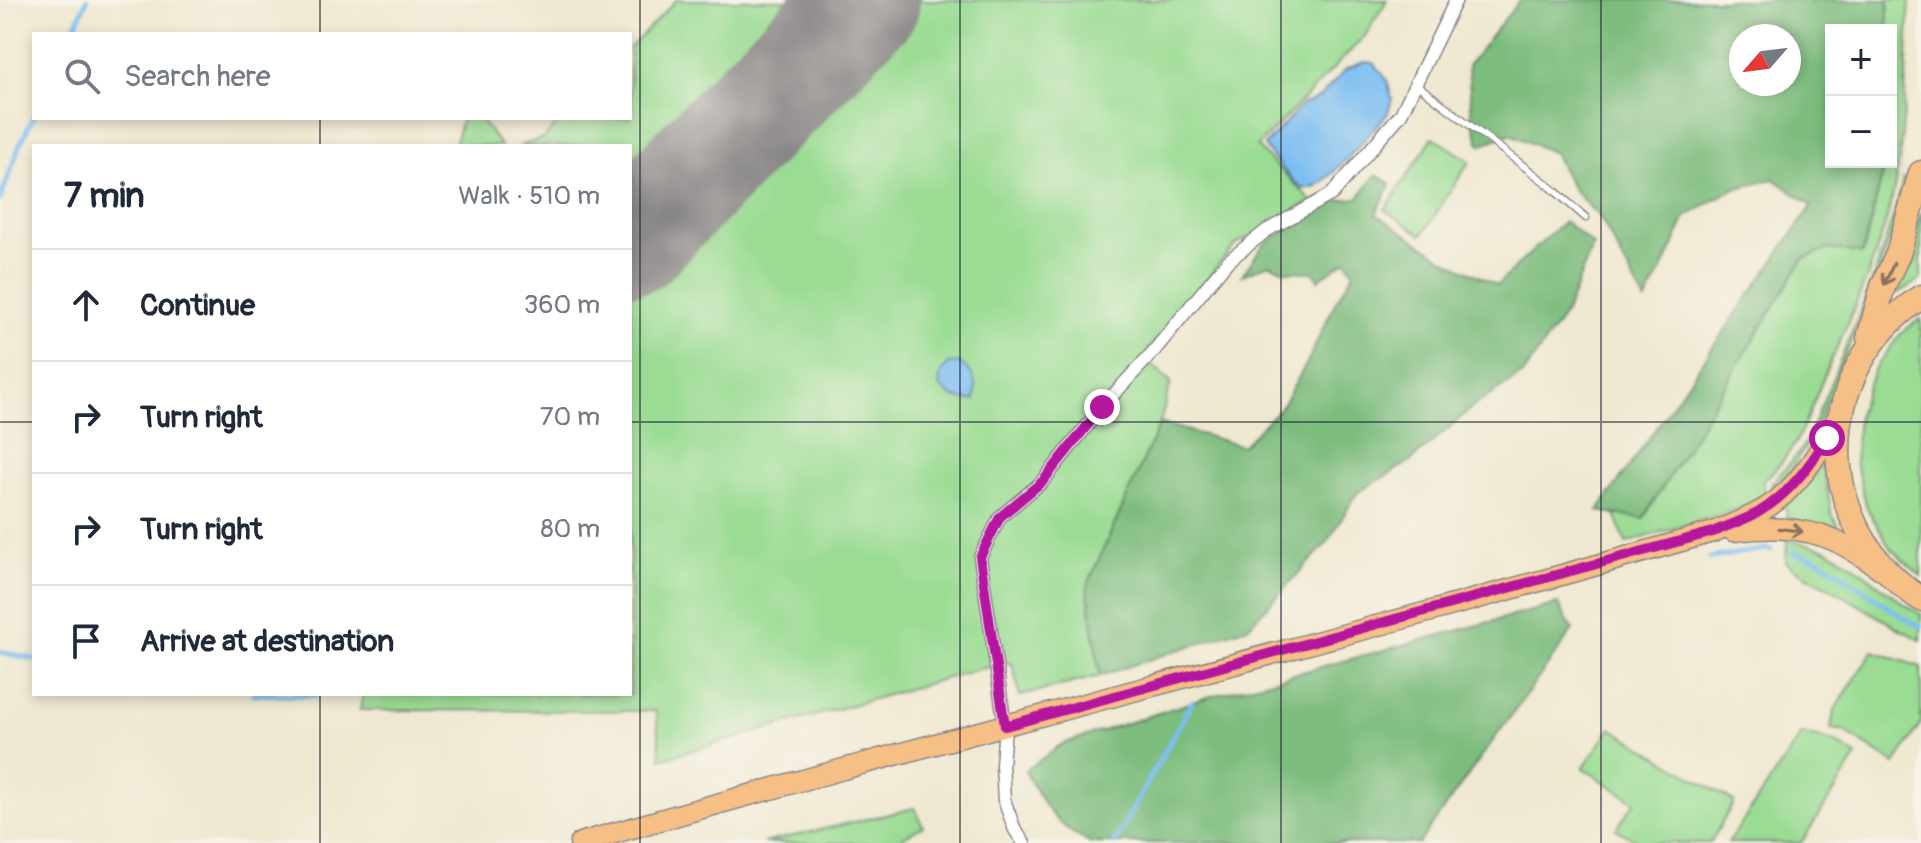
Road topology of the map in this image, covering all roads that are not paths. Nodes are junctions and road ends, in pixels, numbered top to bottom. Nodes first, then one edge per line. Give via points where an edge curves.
1 (1456, 0) edge
2 (1416, 84) junction
3 (1921, 173) edge
4 (1586, 218) dead end
5 (1921, 297) edge
6 (1862, 357) junction
7 (1842, 409) junction
8 (1713, 532) junction
9 (1891, 575) junction
10 (1921, 599) edge
11 (1005, 726) junction
12 (580, 843) edge
13 (1024, 843) edge

1 - 2 street
2 - 4 lane
2 - 11 street via 1401,114 1332,194 1266,231 1227,262 1043,481 1000,517 980,557
3 -> 6 highway
5 - 6 highway via 1890,321
6 - 7 highway
7 - 8 main road via 1813,461 1789,489 1756,514
7 - 9 highway via 1841,486 1859,534
8 -> 9 main road via 1807,532 1833,540
8 - 11 main road
9 - 10 highway
11 - 12 main road
11 - 13 street via 1004,800

